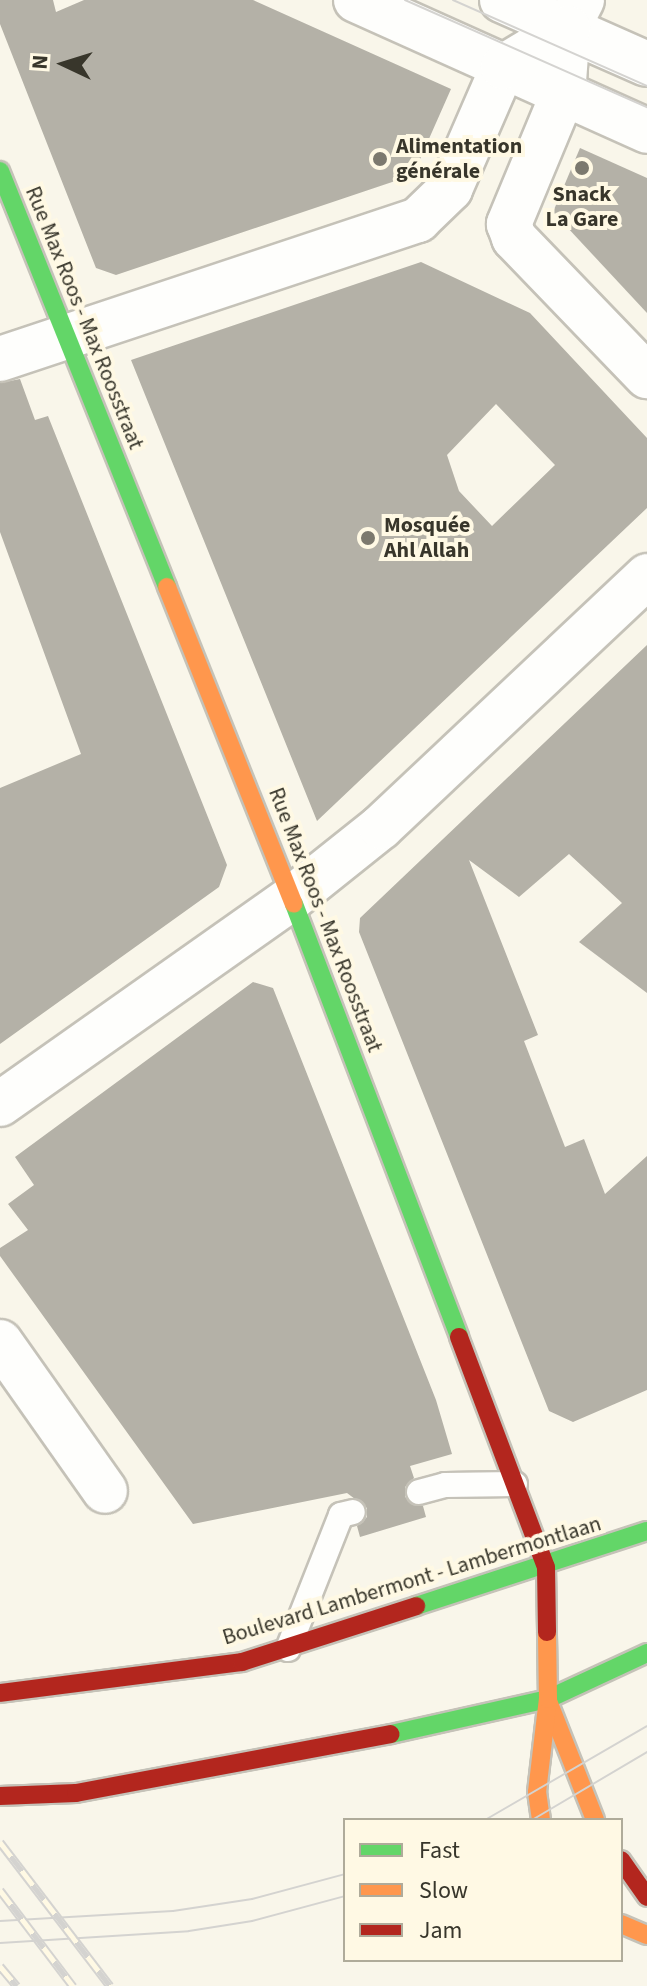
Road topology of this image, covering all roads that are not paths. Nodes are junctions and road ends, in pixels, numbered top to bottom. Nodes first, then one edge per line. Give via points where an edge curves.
1 (356, 0) edge
2 (502, 0) edge
3 (575, 14) edge
4 (647, 64) edge
5 (503, 67) junction
6 (563, 94) junction
7 (647, 131) edge
8 (0, 171) edge
9 (66, 337) junction
10 (0, 359) edge
11 (647, 376) edge
12 (647, 576) edge
13 (292, 898) junction
14 (0, 1104) edge
15 (0, 1342) edge
16 (515, 1484) junction
17 (105, 1491) dead end
18 (419, 1492) dead end
19 (353, 1512) dead end
20 (647, 1531) edge
21 (546, 1567) junction
22 (288, 1649) junction
23 (647, 1653) edge
24 (0, 1693) edge
25 (548, 1699) junction
26 (0, 1796) edge
27 (541, 1818) edge
28 (594, 1818) edge
29 (623, 1863) edge
30 (647, 1897) edge
31 (623, 1925) edge
32 (647, 1935) edge

1 - 5 street
2 - 3 street
3 - 4 street
3 - 5 street
3 - 6 street
5 - 6 street
5 - 9 street via 450,189 418,220
6 - 7 street
6 - 11 street via 509,224 514,238
8 - 9 street, Rue Max Roos - Max Roosstraat
9 - 10 street
9 - 13 street, Rue Max Roos - Max Roosstraat
12 - 13 street via 381,827
13 - 14 street
13 - 16 street, Rue Max Roos - Max Roosstraat
15 - 17 street
16 - 18 lane via 445,1485
16 - 21 street, Rue Max Roos - Max Roosstraat
19 - 22 lane via 341,1515
20 - 21 street, Boulevard Lambermont - Lambermontlaan
21 - 22 street, Boulevard Lambermont - Lambermontlaan
21 - 25 street, Rue Max Roos - Max Roosstraat
22 - 24 street, Boulevard Lambermont - Lambermontlaan via 129,1680
23 - 25 street
25 - 26 street via 248,1765 76,1793
25 - 27 street via 537,1792
25 - 28 street
29 - 30 street
31 - 32 street

